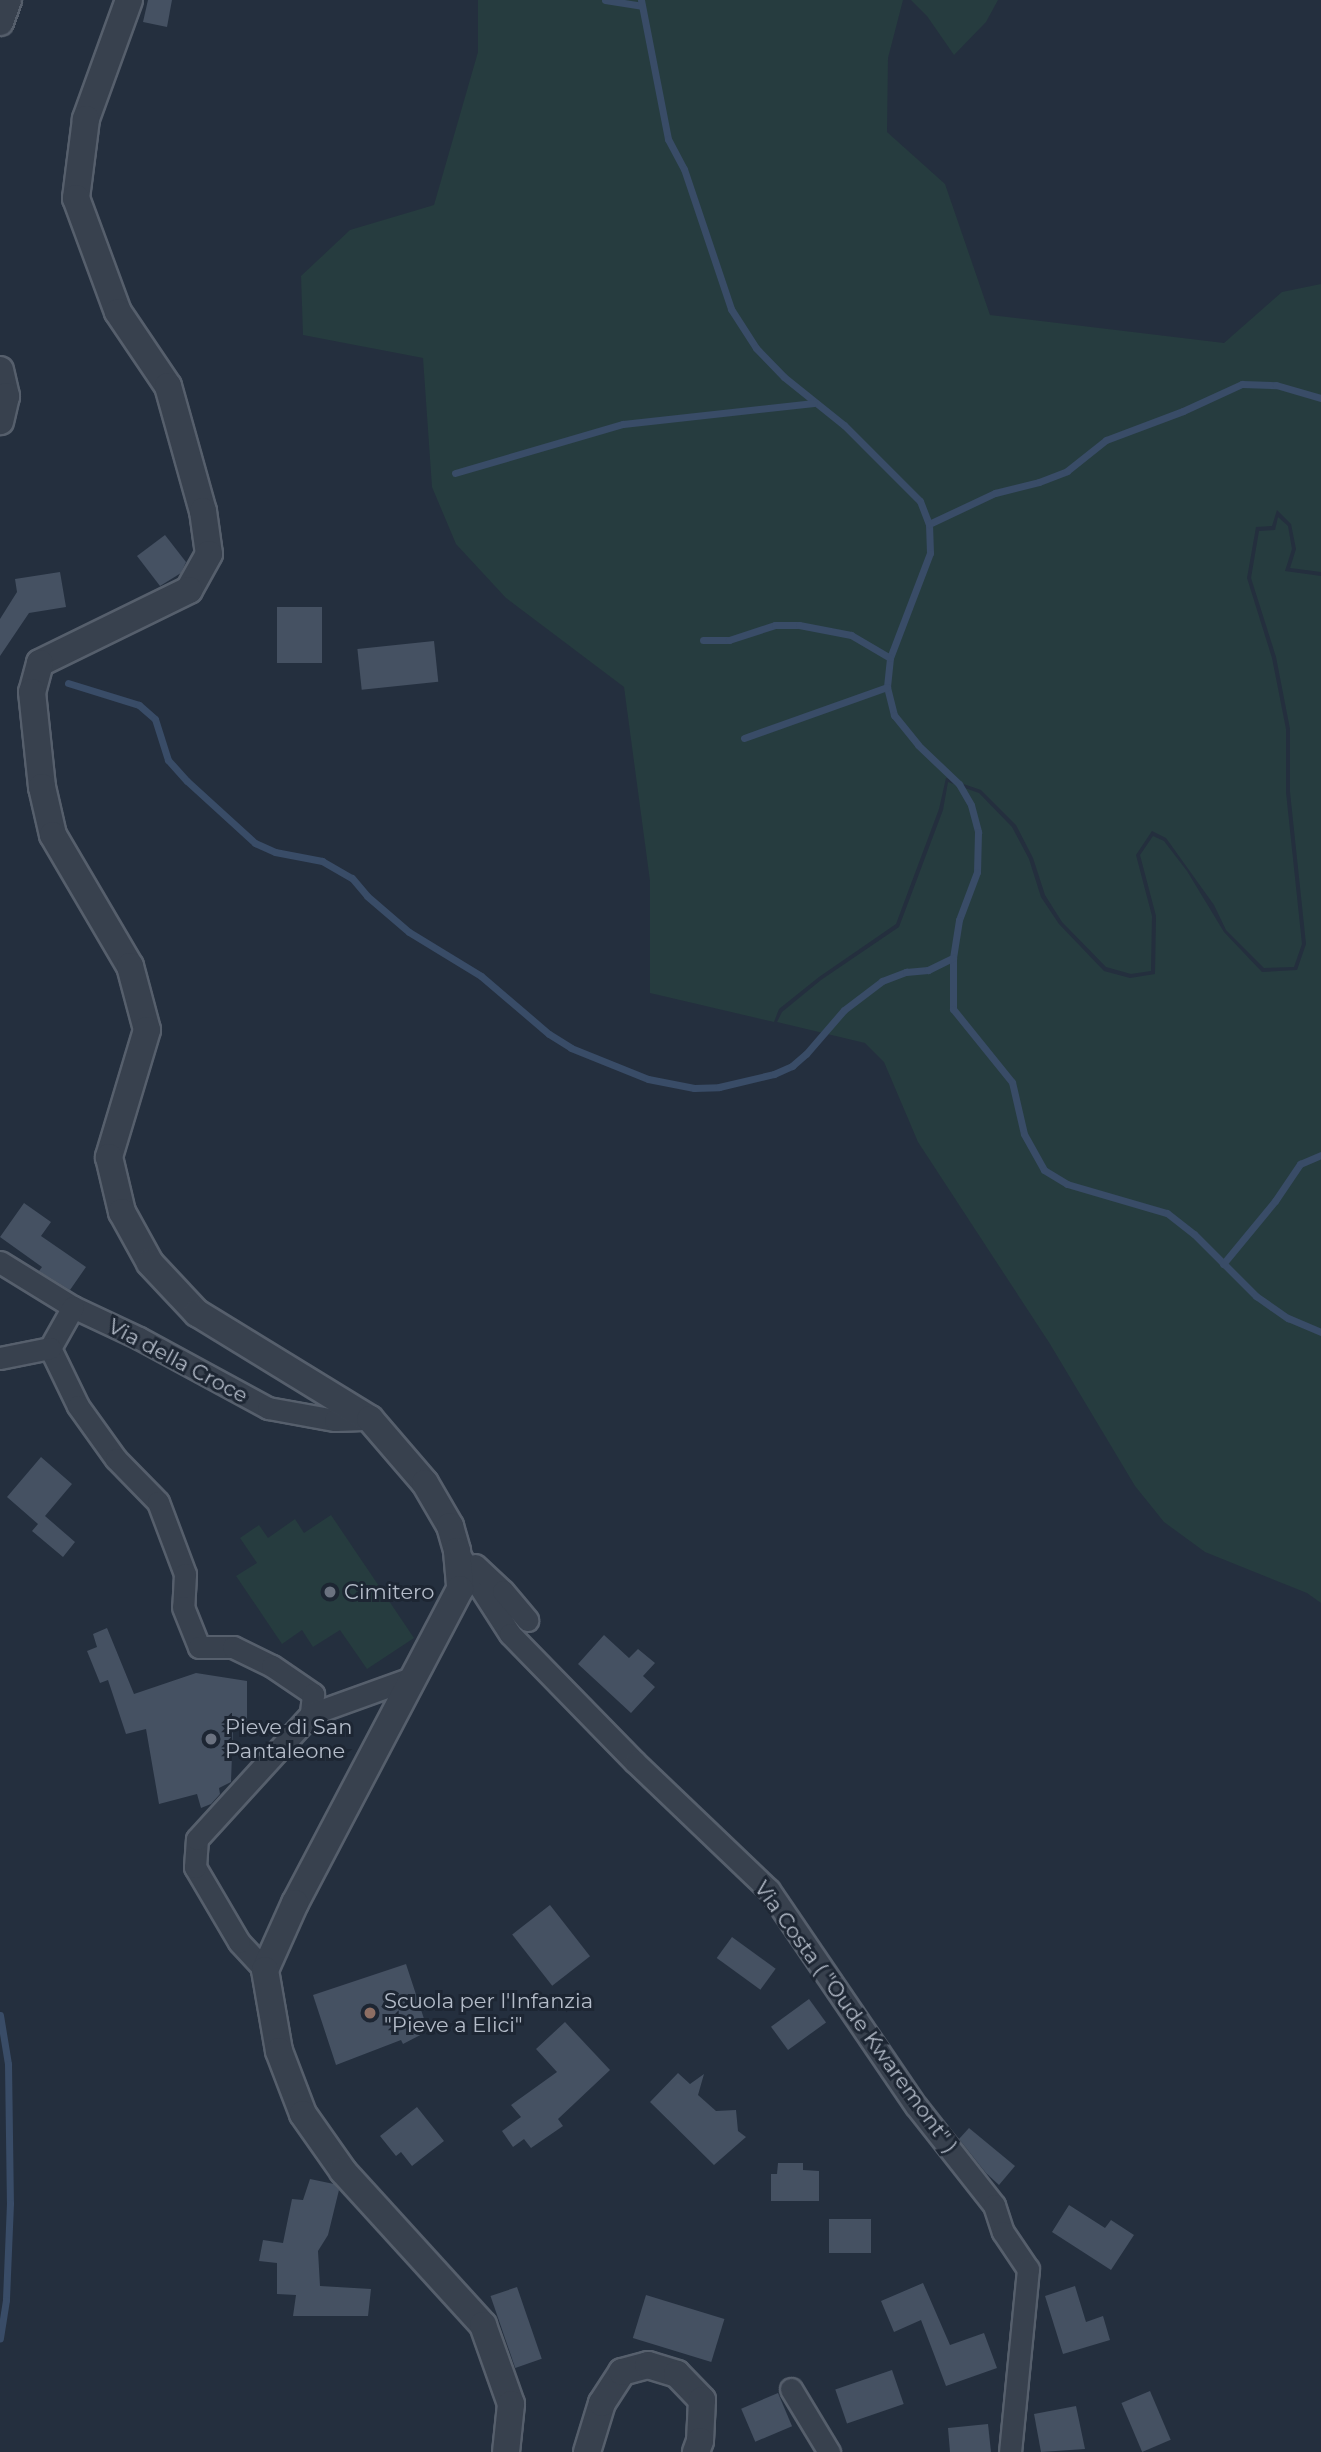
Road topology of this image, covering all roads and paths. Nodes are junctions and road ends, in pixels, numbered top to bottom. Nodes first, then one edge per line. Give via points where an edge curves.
1 (8, 0) edge
2 (129, 0) edge
3 (0, 22) edge
4 (0, 370) edge
5 (0, 421) edge
6 (0, 1262) edge
7 (73, 1307) junction
8 (50, 1348) junction
9 (0, 1358) edge
10 (370, 1419) junction
11 (457, 1551) junction
12 (527, 1620) dead end
13 (414, 1677) junction
14 (311, 1714) junction
15 (265, 1970) junction
16 (791, 2389) dead end
17 (506, 2452) edge
18 (587, 2452) edge
19 (696, 2452) edge
20 (829, 2452) edge
21 (1010, 2452) edge

1 - 3 street
2 - 10 street via 86,119 76,198 118,312 168,386 203,510 209,554 189,590 40,663 33,692 42,787 53,835 130,966 148,1030 109,1157 122,1212 150,1263 197,1313
4 - 5 street via 6,396
6 - 7 street, Via della Croce
7 - 8 street
7 - 10 street, Via della Croce via 268,1408 335,1420
8 - 9 street
8 - 14 street via 78,1406 116,1460 158,1502 185,1574 183,1607 199,1647 233,1647 272,1666 313,1694
10 - 11 street via 425,1483 450,1525
11 - 12 street via 503,1591
11 - 13 street via 460,1589
11 - 21 street, Via Costa ( "Oude Kwaremont" ) via 510,1634 635,1762 769,1889 916,2106 993,2205 1003,2232 1028,2269
13 - 14 street
13 - 15 street via 295,1903
14 - 15 street via 197,1839 195,1867 239,1942
15 - 17 street via 279,2051 303,2114 343,2171 483,2325 511,2404
16 - 20 street
18 - 19 street via 602,2403 622,2372 648,2365 677,2374 702,2400

